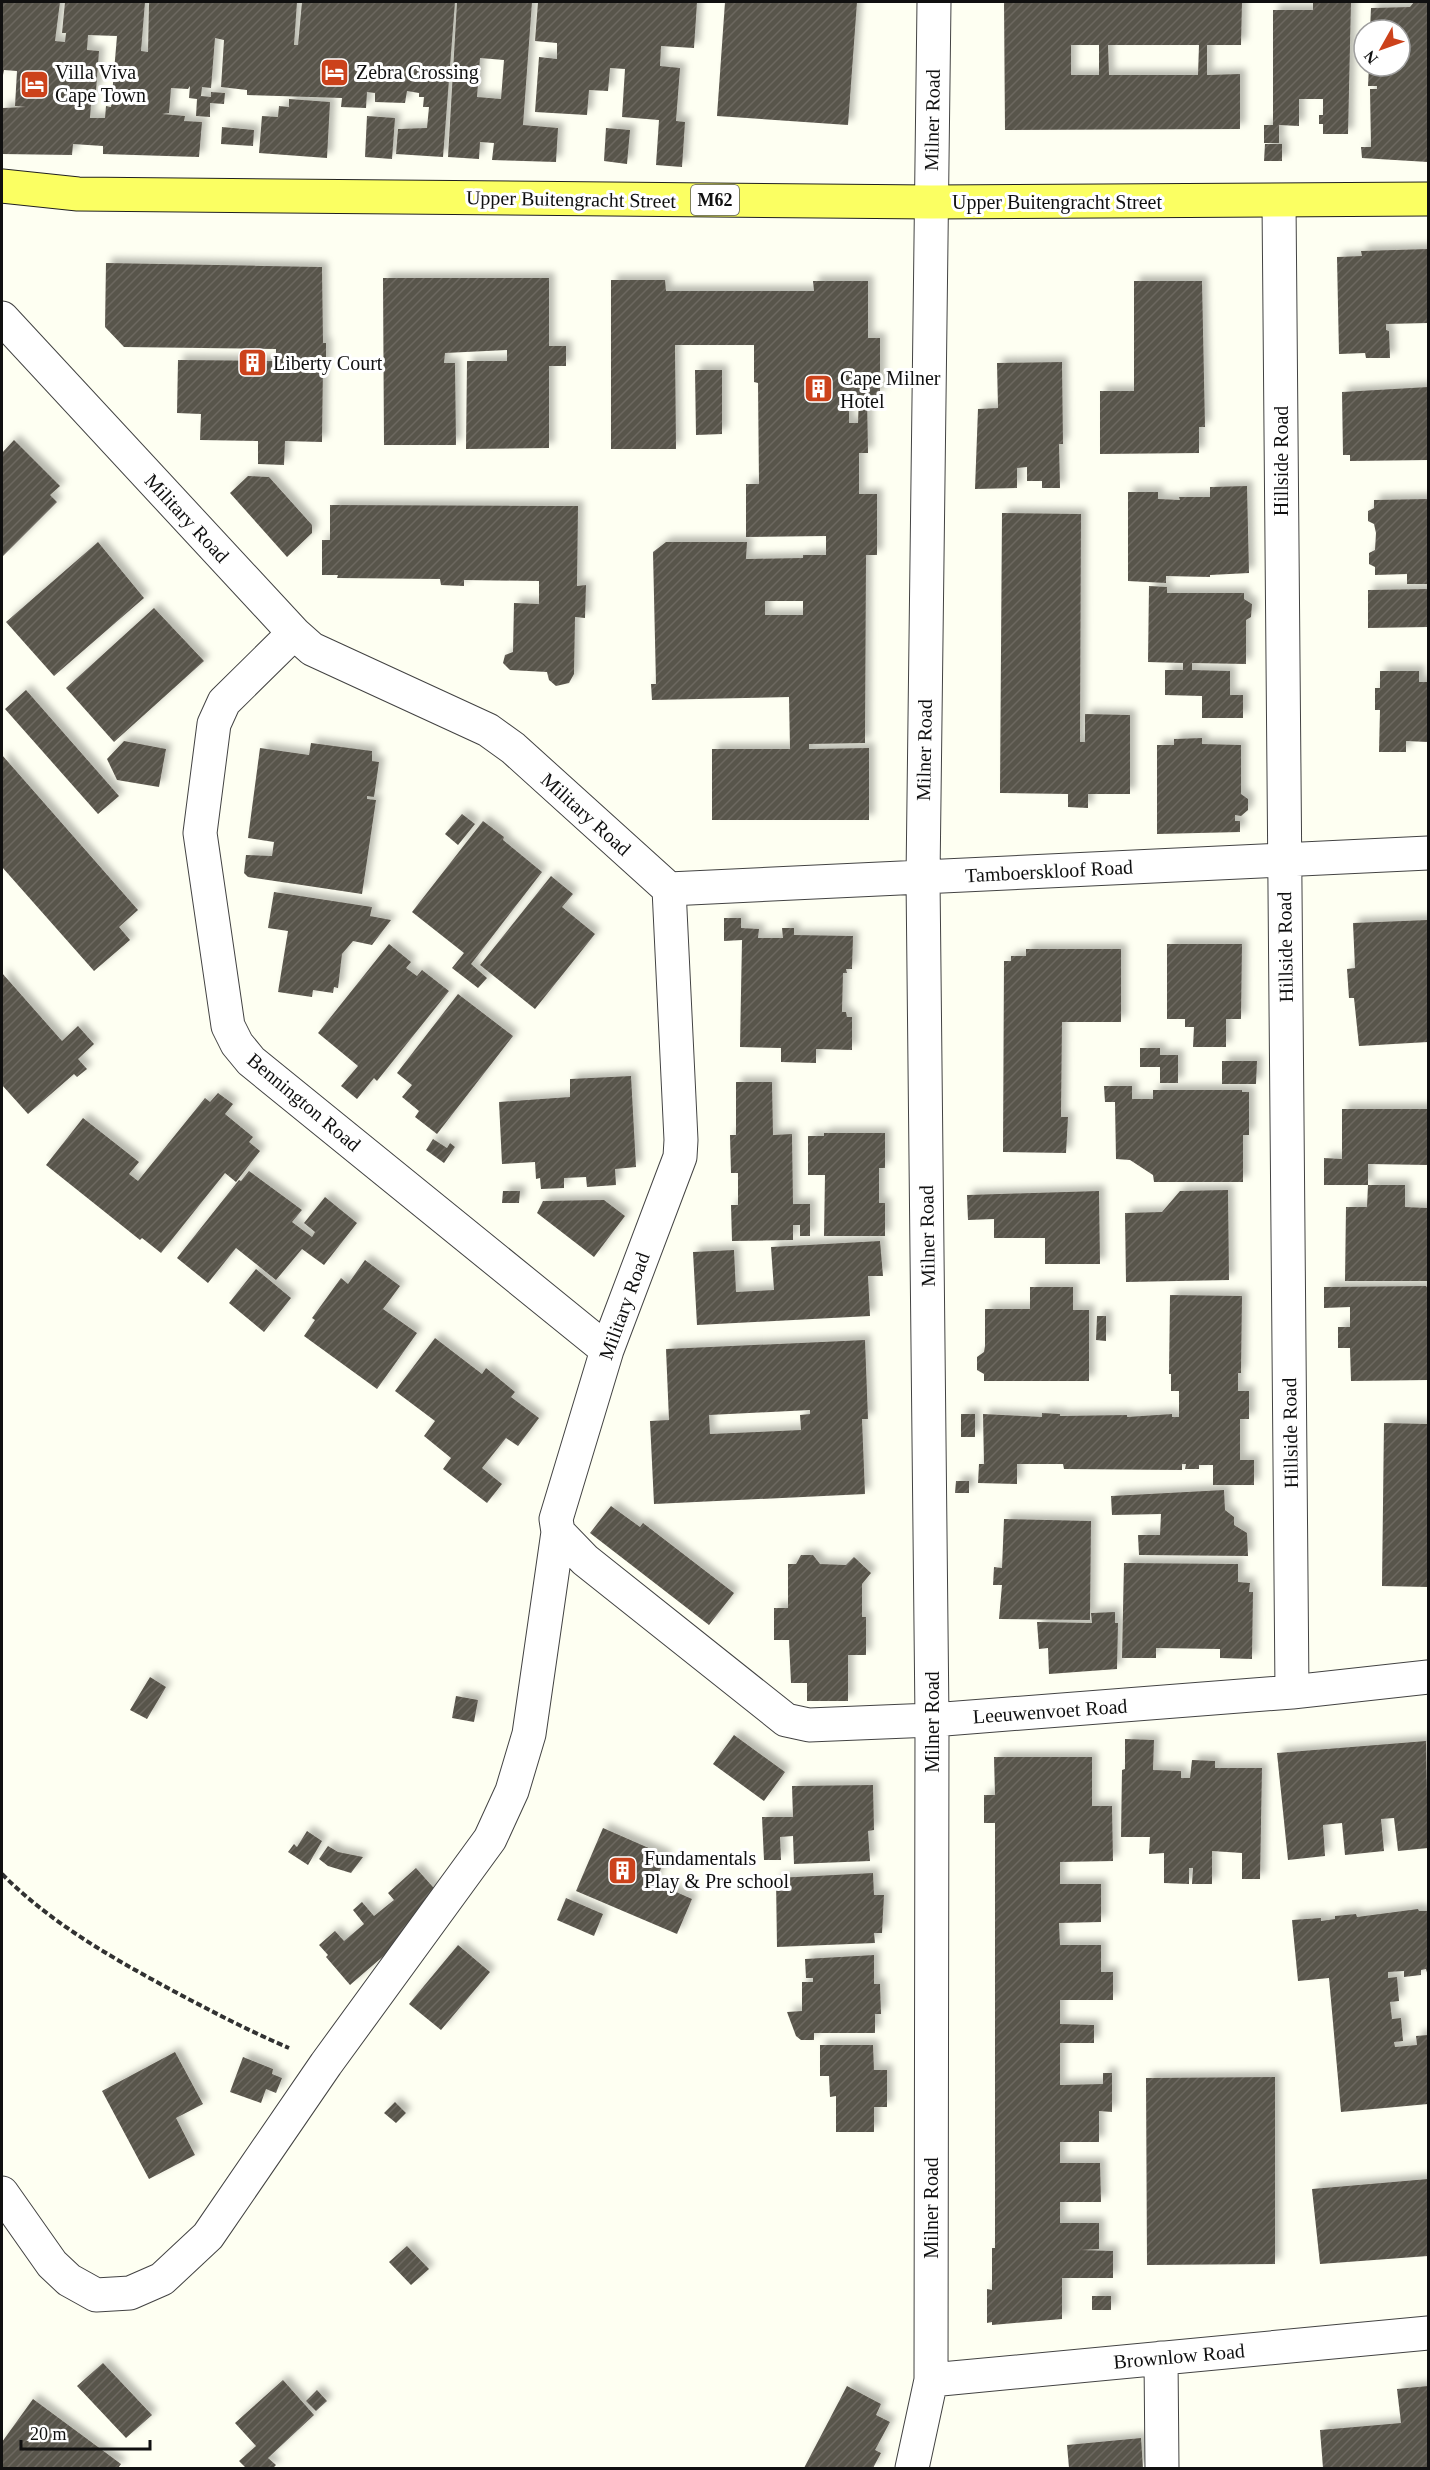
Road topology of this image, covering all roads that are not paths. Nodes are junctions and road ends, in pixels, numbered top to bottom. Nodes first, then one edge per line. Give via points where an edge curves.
1 (934, 2) edge
2 (2, 186) edge
3 (1428, 199) edge
4 (1279, 201) junction
5 (931, 202) junction
6 (2, 318) edge
7 (294, 633) junction
8 (1428, 853) edge
9 (1284, 858) junction
10 (923, 878) junction
11 (669, 889) junction
12 (607, 1350) junction
13 (558, 1532) junction
14 (1428, 1677) edge
15 (1292, 1692) junction
16 (932, 1720) junction
17 (2, 2193) edge
18 (1428, 2334) edge
19 (1161, 2358) junction
20 (931, 2379) junction
21 (912, 2469) edge
22 (1162, 2469) edge

1 - 5 street, Milner Road
2 - 5 main road, Upper Buitengracht Street / M62 via 78,194
3 - 4 main road, Upper Buitengracht Street / M62
4 - 5 main road, Upper Buitengracht Street / M62
4 - 9 street, Hillside Road
5 - 10 street, Milner Road
6 - 7 street, Military Road
7 - 11 street, Military Road via 312,650 488,730
7 - 12 street, Bennington Road via 224,702 214,724 200,833 228,1026 251,1061
8 - 9 street, Tamboerskloof Road
9 - 10 street, Tamboerskloof Road
9 - 15 street, Hillside Road
10 - 11 street, Tamboerskloof Road
10 - 16 street, Milner Road
11 - 12 street, Military Road via 680,1156
12 - 13 street, Military Road via 556,1519
13 - 16 street, Leeuwenvoet Road via 585,1560 786,1719 809,1725
13 - 17 street, Military Road via 529,1734 512,1791 490,1839 326,2064 208,2236 162,2279 130,2293 96,2295 69,2280 52,2264
14 - 15 street, Leeuwenvoet Road
15 - 16 street, Leeuwenvoet Road
16 - 20 street, Milner Road
18 - 19 street, Brownlow Road
19 - 20 street, Brownlow Road
19 - 22 street
20 - 21 street, Milner Road

